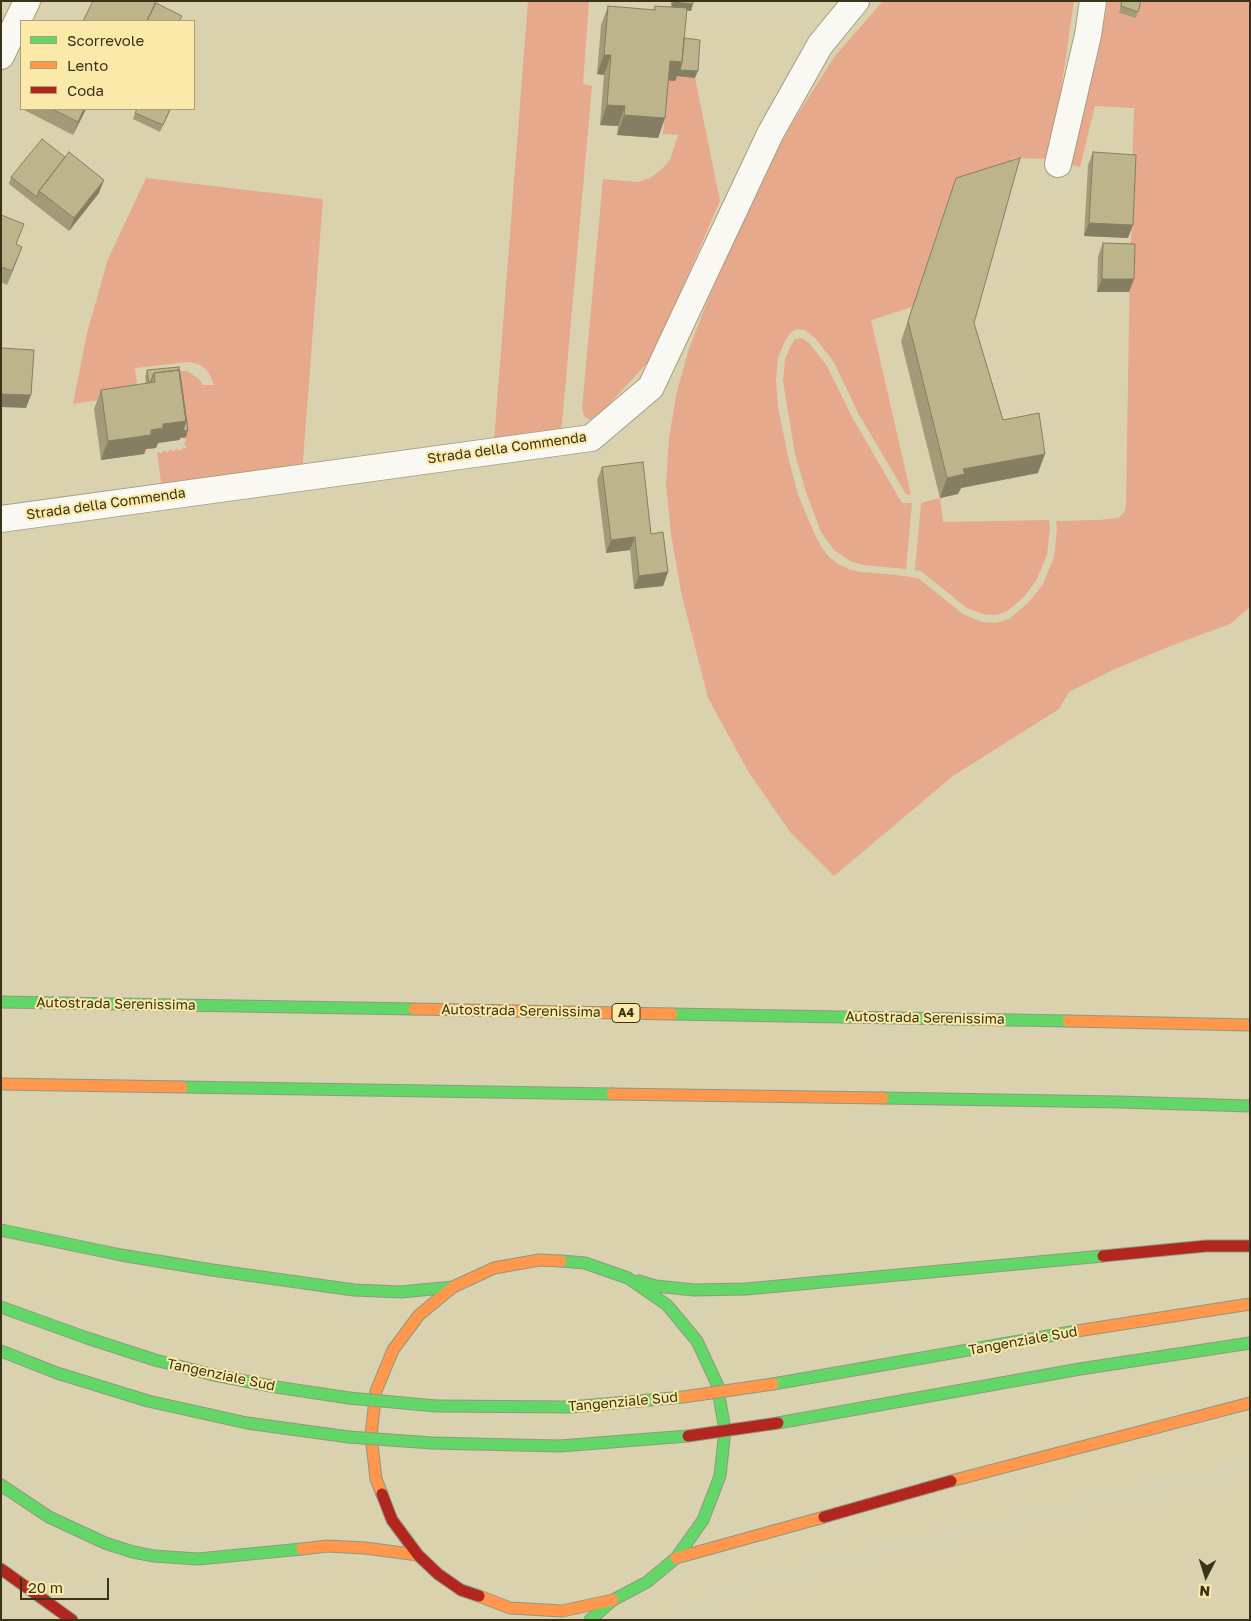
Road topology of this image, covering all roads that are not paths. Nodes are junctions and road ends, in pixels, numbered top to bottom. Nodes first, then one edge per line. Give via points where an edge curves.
1 (27, 1) edge
2 (856, 1) edge
3 (1093, 1) edge
4 (1, 56) edge
5 (1058, 164) dead end
6 (1, 519) edge
7 (1, 1002) edge
8 (1250, 1026) edge
9 (1, 1084) edge
10 (1250, 1106) edge
11 (1, 1230) edge
12 (1250, 1246) edge
13 (628, 1278) junction
14 (453, 1287) junction
15 (1250, 1304) edge
16 (1, 1307) edge
17 (1250, 1343) edge
18 (1, 1351) edge
19 (1250, 1403) edge
20 (1, 1485) edge
21 (418, 1555) junction
22 (676, 1558) junction
23 (1, 1569) edge
24 (461, 1590) junction
25 (613, 1600) junction
26 (472, 1605) dead end
27 (72, 1620) edge
28 (590, 1620) edge

1 - 4 street
2 - 6 street, Strada della Commenda via 820,46 770,134 651,387 590,438
3 - 5 street
7 - 8 highway, Autostrada Serenissima / A4 via 1130,1021
9 - 10 highway
11 - 14 highway via 121,1255 354,1290 401,1292
12 - 13 highway via 1206,1246 746,1289 694,1290 656,1286
13 - 14 highway via 585,1263 539,1260 494,1268
13 - 22 highway via 667,1305 697,1341 716,1384 725,1430 720,1476 703,1520
14 - 21 highway via 413,1322 393,1350 376,1391 371,1435 376,1479 392,1520
15 - 16 highway, Tangenziale Sud, bridge via 773,1384 683,1397 571,1407 436,1406 276,1387 155,1360
17 - 18 highway, bridge via 1080,1368 778,1423 688,1436 560,1446 349,1437 247,1423 148,1401 57,1373
19 - 22 highway
20 - 21 highway via 49,1517 77,1531 105,1543 154,1556 198,1559 327,1546
21 - 24 highway
22 - 25 highway via 646,1582
23 - 27 highway
24 - 25 highway via 510,1608 554,1611
24 - 26 highway
25 - 28 highway

